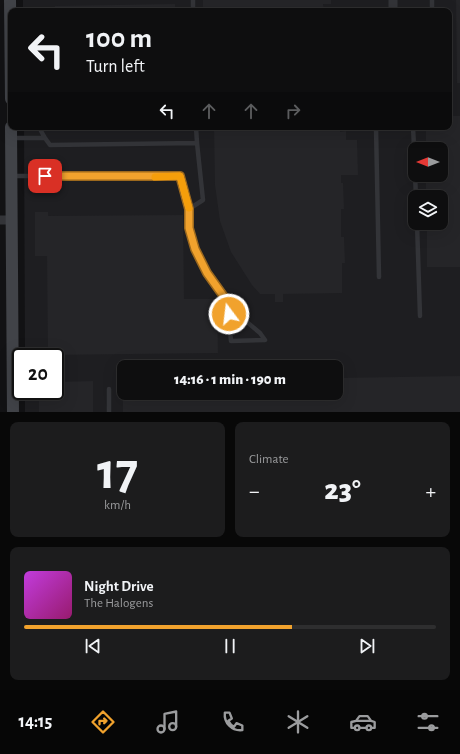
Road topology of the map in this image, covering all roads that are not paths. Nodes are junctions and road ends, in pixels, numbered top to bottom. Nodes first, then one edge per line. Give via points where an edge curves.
1 (41, 130) edge
2 (196, 130) edge
3 (376, 130) edge
4 (412, 130) edge
5 (11, 133) edge
6 (45, 138) junction
7 (413, 142) edge
8 (197, 143) junction
9 (11, 176) junction
10 (189, 209) junction
11 (6, 220) edge
12 (417, 230) edge
13 (378, 276) dead end
14 (227, 301) junction
15 (420, 316) dead end
16 (109, 389) dead end
17 (13, 412) edge
18 (109, 412) edge

1 - 6 lane
2 - 8 lane
3 - 13 lane
4 - 7 lane
5 - 6 lane
5 - 9 main road
6 - 8 lane via 50,145
8 - 10 lane via 203,200
9 - 10 lane via 180,176
9 - 11 main road
10 - 14 lane via 189,228 195,249 207,273
11 - 17 main road
12 - 15 lane
14 - 14 lane via 235,312 265,340 231,341
16 - 18 lane

